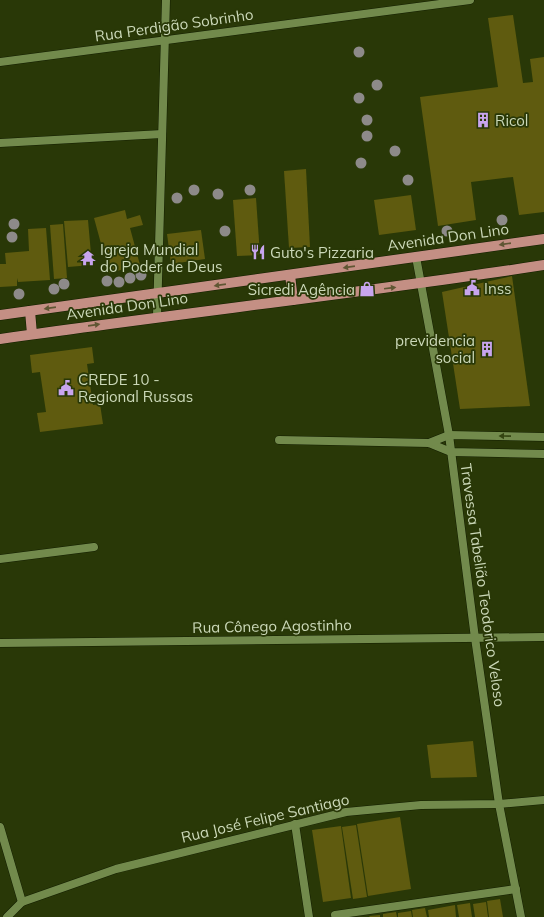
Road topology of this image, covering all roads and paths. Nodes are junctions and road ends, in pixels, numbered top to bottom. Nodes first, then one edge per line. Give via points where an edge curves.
1 (166, 0) edge
2 (470, 0) edge
3 (164, 41) junction
4 (0, 62) edge
5 (162, 134) junction
6 (0, 143) edge
7 (544, 242) edge
8 (416, 257) junction
9 (544, 265) edge
10 (290, 275) junction
11 (420, 284) junction
12 (157, 294) junction
13 (293, 300) junction
14 (30, 311) junction
15 (0, 315) edge
16 (157, 316) junction
17 (32, 334) junction
18 (0, 339) edge
19 (449, 435) junction
20 (544, 437) edge
21 (279, 440) dead end
22 (429, 444) junction
23 (451, 452) junction
24 (544, 454) edge
25 (94, 547) dead end
26 (0, 559) edge
27 (544, 637) edge
28 (475, 638) junction
29 (0, 643) edge
30 (544, 800) edge
31 (499, 804) junction
32 (295, 824) junction
33 (0, 827) edge
34 (516, 889) junction
35 (22, 902) junction
36 (335, 915) dead end
37 (7, 917) edge
38 (309, 917) edge
39 (521, 917) edge

1 - 3 street
2 - 3 street, Rua Perdigão Sobrinho
3 - 4 street, Rua Perdigão Sobrinho
3 - 5 street
5 - 6 street
5 - 12 street
7 -> 8 main road, Avenida Don Lino
8 -> 10 main road, Avenida Don Lino
8 - 11 street, Travessa Tabelião Teodorico Veloso
9 - 11 main road, Avenida Don Lino
10 -> 12 main road, Avenida Don Lino
10 - 13 main road
13 -> 11 main road, Avenida Don Lino
11 - 19 street, Travessa Tabelião Teodorico Veloso
12 -> 14 main road, Avenida Don Lino
12 - 16 street
13 - 16 main road, Avenida Don Lino
14 - 15 main road, Avenida Don Lino
14 - 17 main road
17 -> 16 main road, Avenida Don Lino
17 - 18 main road, Avenida Don Lino
20 -> 19 street
19 - 22 street
19 - 23 street, Travessa Tabelião Teodorico Veloso
21 - 22 street
22 - 23 street
23 - 24 street
23 - 28 street, Travessa Tabelião Teodorico Veloso
25 - 26 street
27 - 28 street, Rua Cônego Agostinho
28 - 29 street, Rua Cônego Agostinho
28 - 31 street, Travessa Tabelião Teodorico Veloso
30 - 31 street, Rua José Felipe Santiago
31 - 32 street, Rua José Felipe Santiago via 421,805 346,812
31 - 34 street, Travessa Tabelião Teodorico Veloso
32 - 35 street, Rua José Felipe Santiago via 116,869
32 - 38 street
33 - 35 street
34 - 36 street
34 - 39 street, Travessa Tabelião Teodorico Veloso
35 - 37 street, Rua José Felipe Santiago

